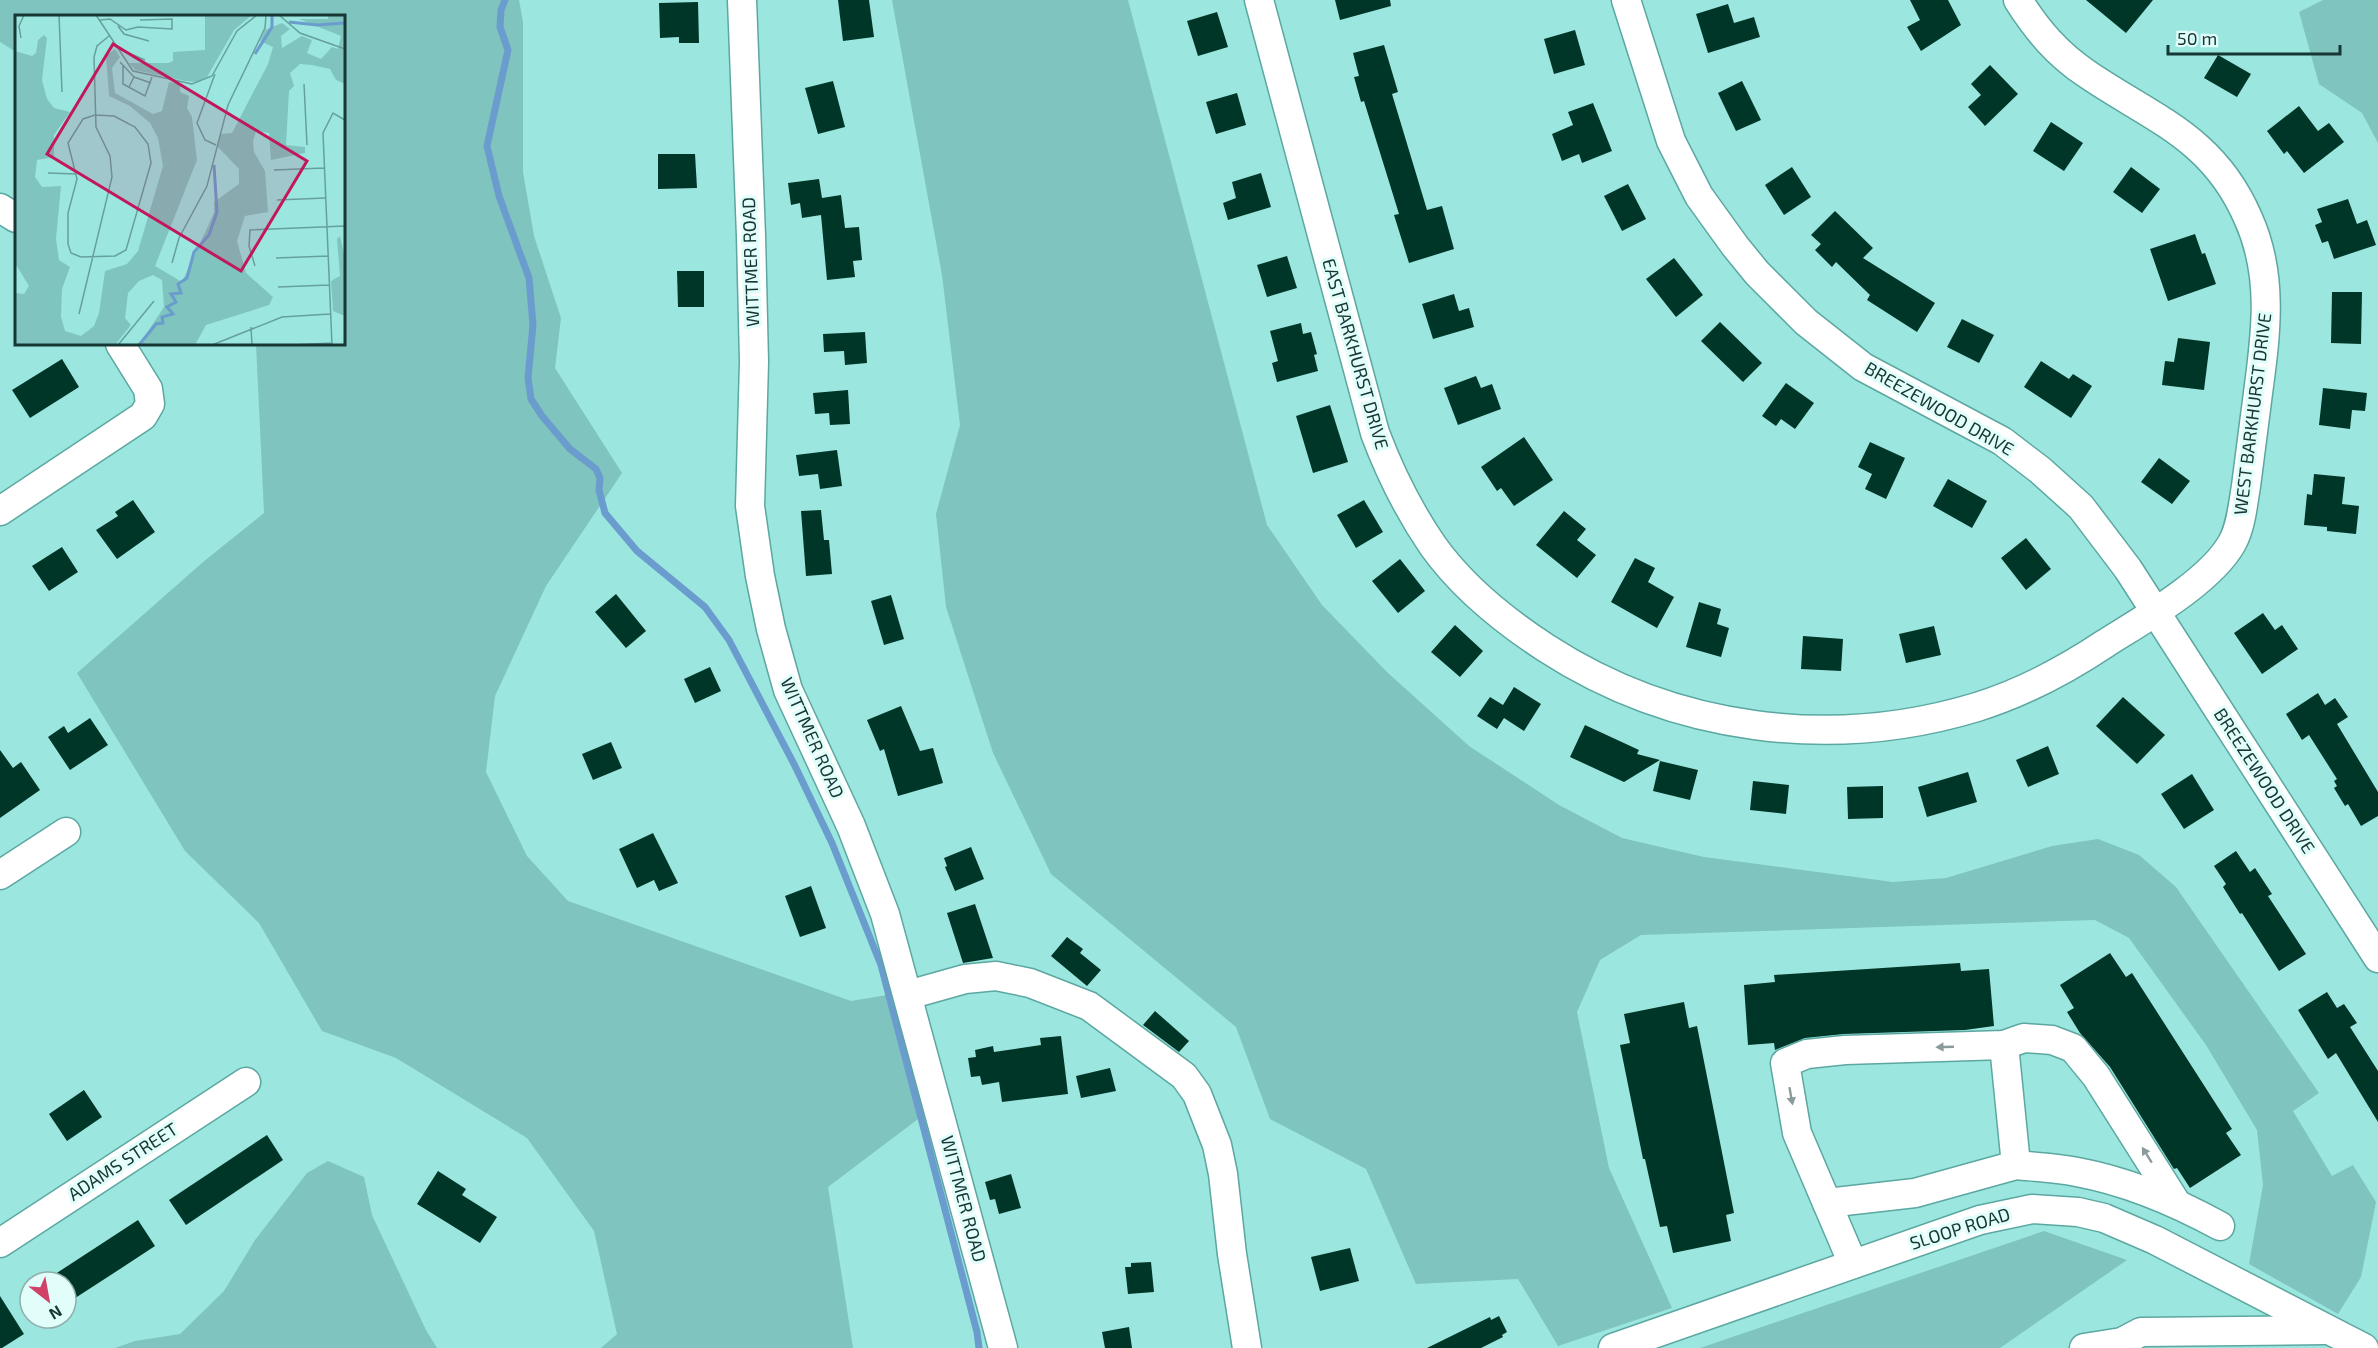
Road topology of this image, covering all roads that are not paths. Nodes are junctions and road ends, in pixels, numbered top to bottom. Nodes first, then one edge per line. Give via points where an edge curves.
1 (742, 0) edge
2 (1259, 0) edge
3 (1626, 0) edge
4 (2018, 0) edge
5 (0, 208) edge
6 (15, 217) edge
7 (121, 345) edge
8 (0, 511) edge
9 (2155, 611) junction
10 (66, 832) dead end
11 (0, 875) edge
12 (2378, 958) edge
13 (908, 995) junction
14 (2004, 1045) junction
15 (246, 1082) dead end
16 (2016, 1165) junction
17 (1827, 1203) junction
18 (2177, 1204) junction
19 (2220, 1226) dead end
20 (0, 1243) edge
21 (1853, 1264) junction
22 (2330, 1330) junction
23 (1003, 1348) edge
24 (1247, 1348) edge
25 (1613, 1348) edge
26 (2084, 1348) edge
27 (2364, 1348) edge

1 - 13 street, WITTMER ROAD via 752,236 750,506 755,549 788,690 868,867
2 - 9 street, EAST BARKHURST DRIVE via 1384,456 1397,486 1435,548 1476,595 1525,635 1586,673 1690,714 1774,729 1843,729 1916,722 1980,706 2085,657
3 - 9 street, BREEZEWOOD DRIVE via 1671,141 1699,196 1757,273 1806,322 1863,367 2002,441 2040,470 2102,532
4 - 9 street, WEST BARKHURST DRIVE via 2037,30 2083,72 2195,143 2232,188 2259,245 2266,315 2242,511 2233,541 2219,561
5 - 6 street
7 - 8 street via 148,389 150,404 143,416
9 - 12 street, BREEZEWOOD DRIVE
10 - 11 street
13 - 23 street, WITTMER ROAD
13 - 24 street via 965,979 996,976 1030,983 1089,1006 1177,1071 1197,1094 1217,1145
14 - 16 street
14 -> 17 street via 1845,1050 1807,1054 1785,1064 1797,1133
18 -> 14 street via 2096,1076 2073,1047 2052,1040 2024,1038
15 - 20 street, ADAMS STREET
16 - 17 street via 1915,1193
16 - 18 street via 2111,1180
17 - 21 street
18 - 19 street
21 - 22 street, SLOOP ROAD via 2008,1212 2078,1212 2112,1221 2156,1240
21 - 25 street, SLOOP ROAD
22 - 26 street via 2141,1332 2122,1342
22 - 27 street, SLOOP ROAD

